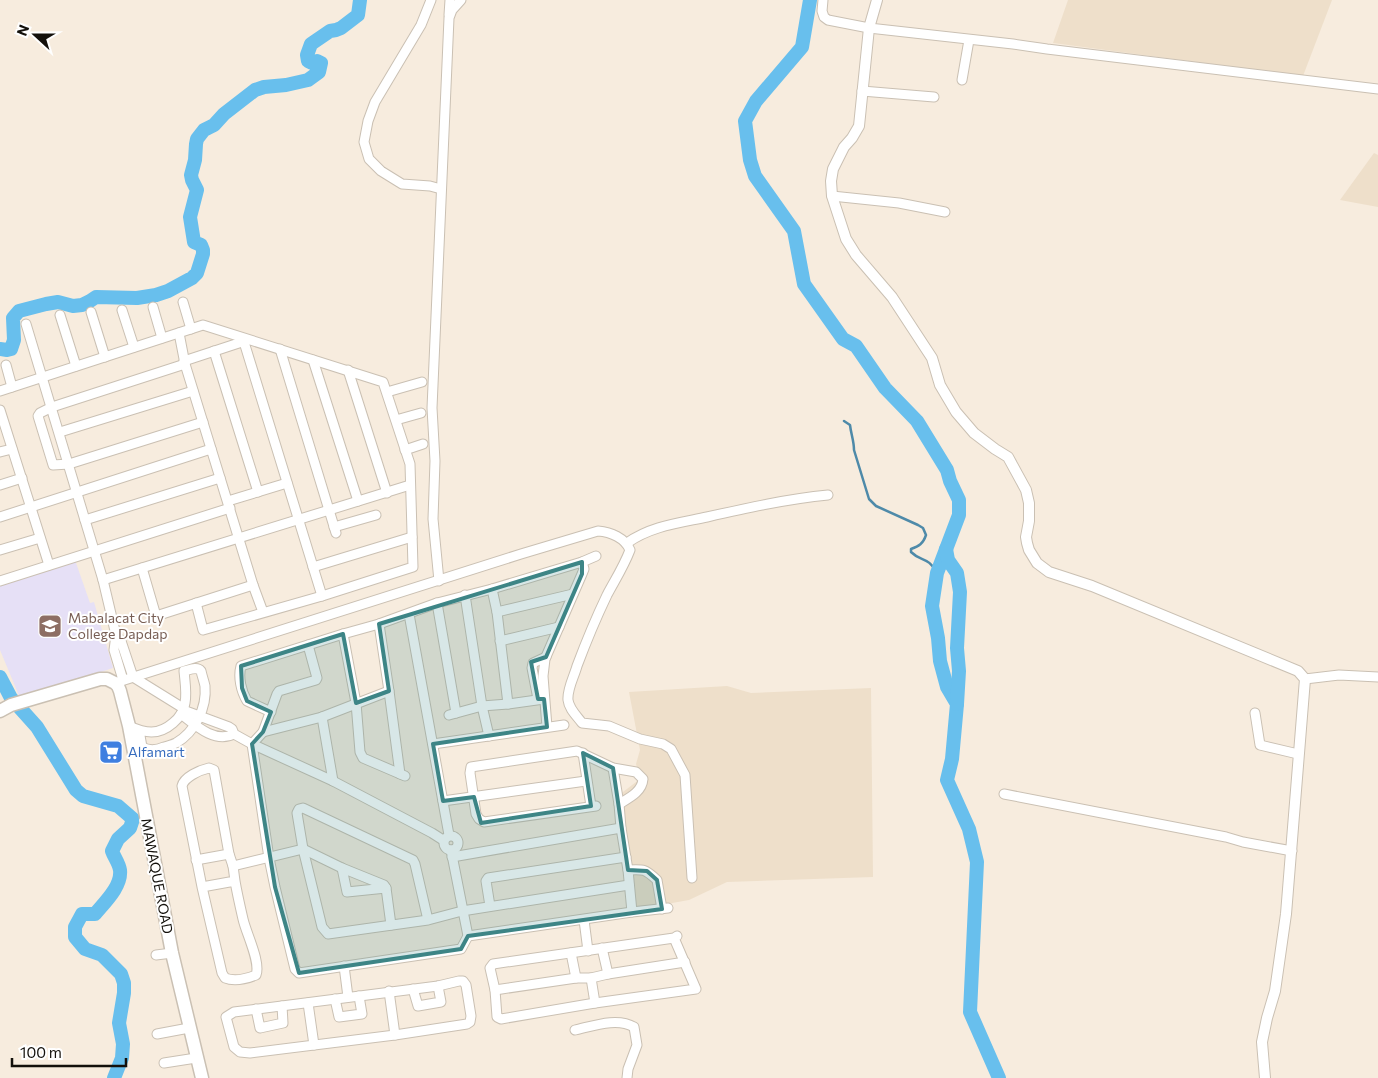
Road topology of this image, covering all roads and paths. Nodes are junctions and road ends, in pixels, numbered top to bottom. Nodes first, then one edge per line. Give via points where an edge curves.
1 (431, 0) edge
2 (450, 0) edge
3 (461, 0) edge
4 (823, 0) edge
5 (877, 0) edge
6 (449, 18) junction
7 (868, 28) junction
8 (969, 40) junction
9 (962, 80) dead end
10 (1378, 89) edge
11 (862, 90) junction
12 (934, 97) dead end
13 (441, 189) junction
14 (832, 196) junction
15 (945, 212) dead end
16 (183, 302) dead end
17 (153, 307) dead end
18 (122, 310) dead end
19 (91, 312) dead end
20 (60, 315) dead end
21 (26, 324) dead end
22 (191, 329) junction
23 (179, 333) junction
24 (162, 338) junction
25 (247, 341) junction
26 (134, 348) junction
27 (280, 349) junction
28 (214, 351) junction
29 (105, 357) junction
30 (313, 360) junction
31 (185, 362) junction
32 (6, 365) dead end
33 (76, 366) junction
34 (348, 370) junction
35 (43, 377) junction
36 (422, 382) dead end
37 (12, 388) junction
38 (0, 391) edge
39 (193, 391) junction
40 (387, 392) junction
41 (52, 407) junction
42 (0, 410) edge
43 (421, 413) dead end
44 (396, 420) junction
45 (2, 422) edge
46 (203, 422) junction
47 (60, 432) junction
48 (423, 444) dead end
49 (12, 449) junction
50 (211, 449) junction
51 (405, 450) junction
52 (0, 452) edge
53 (69, 464) junction
54 (22, 478) junction
55 (220, 478) junction
56 (287, 483) junction
57 (0, 485) edge
58 (410, 485) junction
59 (77, 492) junction
60 (258, 492) junction
61 (387, 492) junction
62 (828, 495) dead end
63 (358, 501) junction
64 (229, 505) junction
65 (31, 507) junction
66 (329, 510) junction
67 (376, 515) dead end
68 (0, 517) edge
69 (85, 520) junction
70 (298, 520) junction
71 (412, 537) junction
72 (40, 538) junction
73 (239, 538) junction
74 (627, 543) junction
75 (0, 550) edge
76 (94, 550) junction
77 (596, 556) dead end
78 (582, 562) junction
79 (49, 565) junction
80 (142, 568) junction
81 (313, 568) junction
82 (103, 580) junction
83 (0, 581) edge
84 (439, 581) junction
85 (254, 585) junction
86 (492, 589) junction
87 (574, 594) junction
88 (465, 595) junction
89 (322, 596) junction
90 (196, 603) junction
91 (438, 603) junction
92 (263, 612) junction
93 (497, 612) junction
94 (409, 614) junction
95 (379, 624) junction
96 (559, 627) junction
97 (343, 634) junction
98 (116, 635) junction
99 (500, 642) junction
100 (308, 645) junction
101 (126, 657) junction
102 (117, 660) junction
103 (182, 662) junction
104 (184, 671) junction
105 (132, 677) junction
106 (1378, 677) edge
107 (1305, 678) junction
108 (115, 681) junction
109 (389, 691) junction
110 (541, 699) junction
111 (356, 703) junction
112 (508, 704) junction
113 (482, 706) junction
114 (6, 708) edge
115 (182, 711) junction
116 (271, 712) junction
117 (1255, 713) dead end
118 (322, 717) junction
119 (198, 720) junction
120 (564, 725) dead end
121 (547, 727) junction
122 (134, 728) junction
123 (263, 732) junction
124 (489, 736) junction
125 (252, 744) junction
126 (433, 744) junction
127 (583, 753) junction
128 (1298, 754) junction
129 (613, 768) junction
130 (586, 780) junction
131 (333, 781) junction
132 (1004, 794) dead end
133 (474, 797) junction
134 (443, 801) junction
135 (619, 804) junction
136 (621, 828) junction
137 (446, 838) junction
138 (303, 850) junction
139 (1292, 851) junction
140 (451, 853) junction
141 (230, 854) junction
142 (626, 857) junction
143 (269, 858) junction
144 (196, 860) junction
145 (233, 866) junction
146 (342, 868) junction
147 (628, 870) junction
148 (692, 878) dead end
149 (235, 881) junction
150 (629, 885) junction
151 (202, 887) junction
152 (386, 888) junction
153 (490, 906) junction
154 (462, 911) junction
155 (632, 912) junction
156 (428, 920) junction
157 (584, 920) junction
158 (392, 925) junction
159 (468, 936) junction
160 (602, 948) junction
161 (588, 950) junction
162 (172, 953) junction
163 (571, 953) junction
164 (156, 954) dead end
165 (685, 962) junction
166 (344, 966) junction
167 (608, 974) junction
168 (576, 978) junction
169 (592, 978) junction
170 (438, 986) junction
171 (413, 989) junction
172 (495, 990) junction
173 (389, 991) junction
174 (359, 996) junction
175 (348, 997) junction
176 (335, 1000) junction
177 (308, 1003) junction
178 (595, 1003) junction
179 (282, 1006) junction
180 (256, 1009) junction
181 (189, 1028) junction
182 (575, 1030) dead end
183 (157, 1034) dead end
184 (395, 1035) junction
185 (314, 1045) junction
186 (196, 1058) junction
187 (164, 1063) dead end
188 (202, 1078) edge
189 (627, 1078) edge
190 (1264, 1078) edge

1 - 13 street via 421,25 375,102 364,142 369,159 402,184
2 - 6 street
3 - 6 street
4 - 7 street via 822,11 828,20
5 - 7 street
6 - 13 street
7 - 8 street
7 - 11 street
8 - 9 street
8 - 10 street
11 - 12 street
11 - 14 street via 860,126 833,169
13 - 84 street via 432,408 435,461 433,520
14 - 15 street
14 - 107 street via 846,239 892,297 932,358 940,385 956,412 974,433 1008,457 1026,490 1029,503 1026,537 1037,563 1049,572 1092,586 1298,671
16 - 22 street
17 - 24 street
18 - 26 street
19 - 29 street
20 - 33 street
21 - 35 street
22 - 23 street
22 - 25 street via 203,325
23 - 24 street
23 - 31 street
24 - 26 street
25 - 27 street
25 - 28 street
25 - 56 street
26 - 29 street
27 - 30 street
27 - 66 street
28 - 31 street
28 - 60 street
29 - 33 street
30 - 34 street
30 - 63 street
31 - 39 street
31 - 41 street
32 - 37 street
33 - 35 street
34 - 40 street via 384,382
34 - 61 street
35 - 37 street
35 - 41 street
36 - 40 street
37 - 38 street
39 - 46 street
39 - 47 street
40 - 44 street
41 - 47 street
41 - 53 street via 38,416 54,465
42 - 45 street
43 - 44 street
44 - 51 street
45 - 49 street
46 - 50 street
46 - 53 street
47 - 53 street
48 - 51 street
49 - 52 street
49 - 54 street
50 - 55 street
50 - 59 street
51 - 58 street via 410,464
53 - 59 street
54 - 57 street
54 - 65 street
55 - 64 street
55 - 69 street
56 - 60 street
56 - 70 street
58 - 61 street
58 - 71 street
59 - 65 street
59 - 69 street
60 - 64 street
61 - 63 street
62 - 74 street via 796,498 656,528
63 - 66 street
64 - 73 street
64 - 76 street
65 - 68 street
65 - 72 street
66 - 67 street via 335,530
66 - 70 street
69 - 76 street
70 - 73 street
70 - 81 street
71 - 81 street
71 - 89 street via 413,567
72 - 75 street
72 - 79 street
73 - 80 street
73 - 85 street
74 - 84 street via 598,531
74 - 148 street via 630,550 625,564 587,640 568,702 582,723 609,726 671,749 685,775
76 - 79 street
76 - 82 street
77 - 78 street
78 - 86 street
78 - 87 street via 584,569
79 - 83 street
80 - 82 street
80 - 90 street via 156,616
81 - 89 street
82 - 98 street
84 - 103 street
85 - 90 street
85 - 92 street
86 - 88 street
86 - 93 street
87 - 93 street
87 - 96 street
88 - 91 street
88 - 113 street
89 - 92 street
90 - 92 street via 203,630
91 - 94 street
91 - 113 street via 452,714
93 - 99 street
94 - 95 street
94 - 126 street
95 - 97 street
95 - 109 street
96 - 99 street
96 - 110 street via 546,657
97 - 100 street
97 - 111 street
98 - 101 street via 122,642
98 - 102 street via 114,650
99 - 112 street
100 - 116 street via 316,680 279,691
100 - 116 street via 241,666 242,688 247,701
101 - 102 street
101 - 105 street
102 - 108 street
103 - 104 street
103 - 105 street
104 - 115 street via 186,693
104 - 119 street via 201,670 205,686
105 - 108 street
105 - 115 street
106 - 107 street via 1339,675
107 - 128 street
108 - 114 main road via 100,679
108 - 122 main road, MAWAQUE ROAD
109 - 111 street
109 - 111 street via 402,775 363,758
110 - 112 street
110 - 121 street
111 - 118 street
112 - 113 street
113 - 124 street
115 - 119 street
115 - 122 street via 166,729 155,732
116 - 123 street
117 - 128 street via 1260,745
118 - 123 street
118 - 131 street
119 - 122 street via 176,744 156,750 142,747
119 - 125 street via 229,727 234,734
120 - 121 street
121 - 124 street
122 - 162 main road, MAWAQUE ROAD
123 - 125 street
124 - 126 street
125 - 131 street
125 - 143 street
126 - 134 street
127 - 129 street
127 - 130 street
127 - 133 street via 571,751 476,766 470,773
128 - 139 street
129 - 135 street
129 - 135 street via 636,772 643,779 634,795
130 - 133 street
130 - 133 street via 594,806 484,822 476,814
131 - 137 street
132 - 139 street
133 - 134 street
134 - 137 street
135 - 136 street
136 - 140 street
136 - 142 street
137 - 140 street via 454,836 458,842
138 - 143 street
138 - 146 street
138 - 156 street via 297,812 303,808 412,860 416,864
138 - 158 street via 325,933
139 - 190 street via 1275,991 1262,1042
140 - 154 street
141 - 144 street
141 - 144 street via 214,770 209,768 182,783
141 - 145 street
142 - 147 street
142 - 153 street via 488,878
143 - 145 street
143 - 166 street via 295,969 299,973
144 - 151 street
145 - 149 street
146 - 152 street
146 - 152 street via 348,895
147 - 150 street
147 - 155 street via 647,871 657,880 665,909
149 - 151 street
149 - 151 street via 258,970 256,975 240,980 230,980 222,973
150 - 153 street
150 - 155 street
152 - 158 street
153 - 154 street
154 - 156 street
154 - 159 street
155 - 157 street
156 - 158 street
157 - 159 street
157 - 161 street
159 - 166 street via 461,949
160 - 161 street
160 - 165 street via 676,937
160 - 167 street
161 - 163 street
162 - 164 street
162 - 181 main road, MAWAQUE ROAD
163 - 168 street
163 - 172 street via 493,964 490,968
165 - 167 street
165 - 178 street via 696,989
166 - 175 street
167 - 169 street
168 - 169 street
168 - 172 street
169 - 178 street
170 - 171 street
170 - 171 street via 441,1002 418,1006
170 - 184 street via 463,981 470,1022
171 - 173 street
172 - 178 street via 497,1017 501,1019
173 - 174 street
173 - 184 street
174 - 175 street
174 - 176 street via 362,1014 339,1018
175 - 176 street
176 - 177 street
177 - 179 street
177 - 185 street
179 - 180 street
179 - 180 street via 283,1023 260,1028
180 - 185 street via 234,1012 226,1017 234,1047 240,1052
181 - 183 street
181 - 186 main road, MAWAQUE ROAD
182 - 189 street via 608,1023 634,1027 637,1045
184 - 185 street
186 - 187 street
186 - 188 main road, MAWAQUE ROAD

